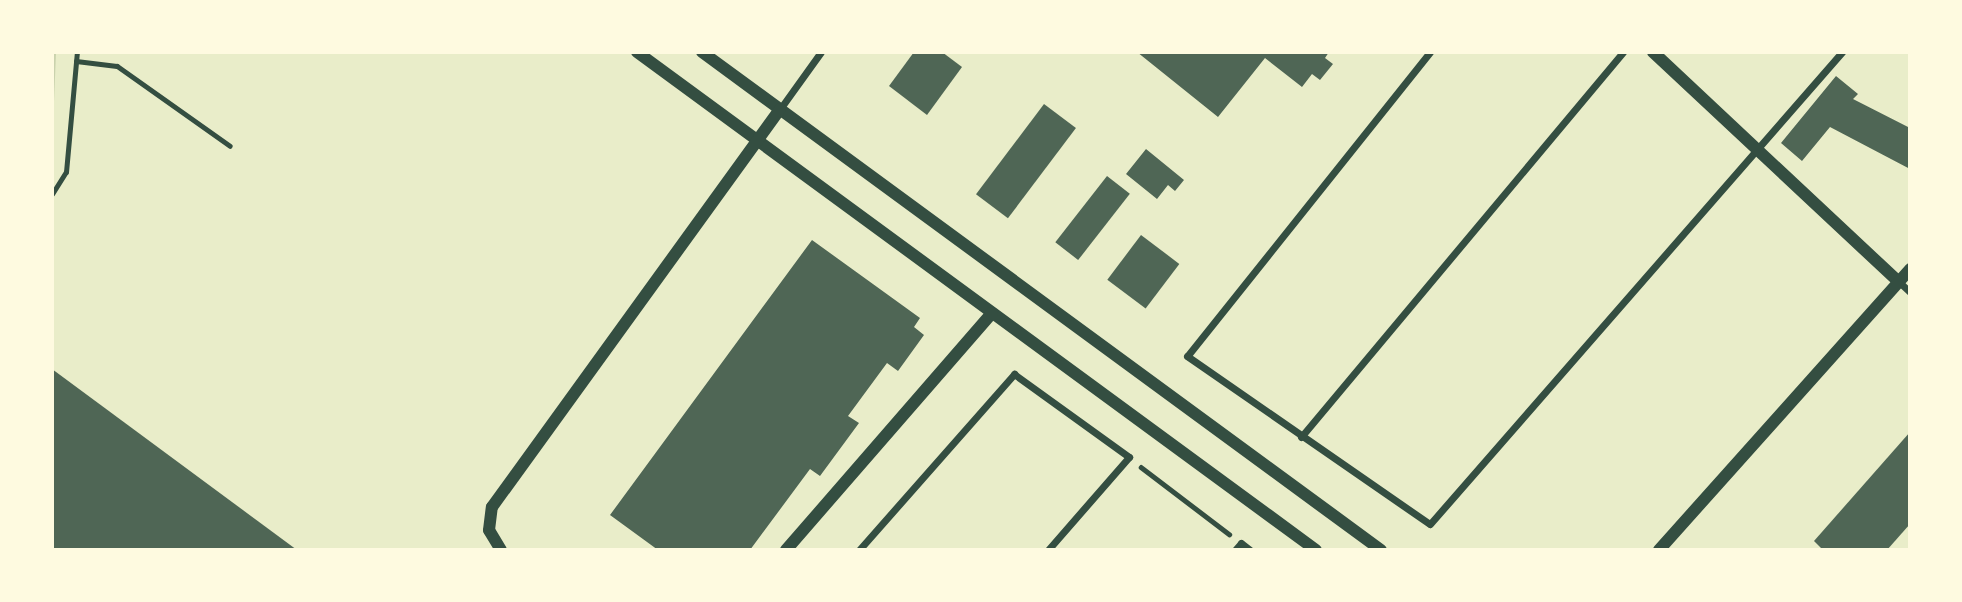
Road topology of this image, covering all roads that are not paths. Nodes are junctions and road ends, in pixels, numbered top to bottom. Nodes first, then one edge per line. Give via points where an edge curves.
1 (77, 52) edge
2 (637, 52) edge
3 (702, 52) edge
4 (821, 52) edge
5 (1430, 52) edge
6 (1622, 52) edge
7 (1653, 52) edge
8 (1842, 52) edge
9 (76, 61) junction
10 (780, 109) junction
11 (757, 142) junction
12 (230, 146) dead end
13 (1759, 153) junction
14 (52, 194) edge
15 (1909, 269) edge
16 (1897, 280) junction
17 (1909, 292) edge
18 (992, 313) junction
19 (1301, 437) junction
20 (501, 550) edge
21 (786, 550) edge
22 (859, 550) edge
23 (1048, 550) edge
24 (1235, 550) edge
25 (1250, 550) edge
26 (1316, 550) edge
27 (1381, 550) edge
28 (1659, 550) edge

1 - 9 lane
2 - 11 street
3 - 10 street
4 - 10 street
5 - 19 street via 1187,356
6 - 19 street
7 - 13 street
8 - 13 street
9 - 12 lane via 117,66
9 - 14 lane via 66,172
10 - 11 street
10 - 27 street
11 - 18 street
11 - 20 street via 492,507 489,530
13 - 16 street
13 - 19 street via 1430,524
15 - 16 street
16 - 17 street
16 - 28 street
18 - 21 street
18 - 26 street
22 - 23 street via 1014,374 1129,457
24 - 25 street via 1241,543

